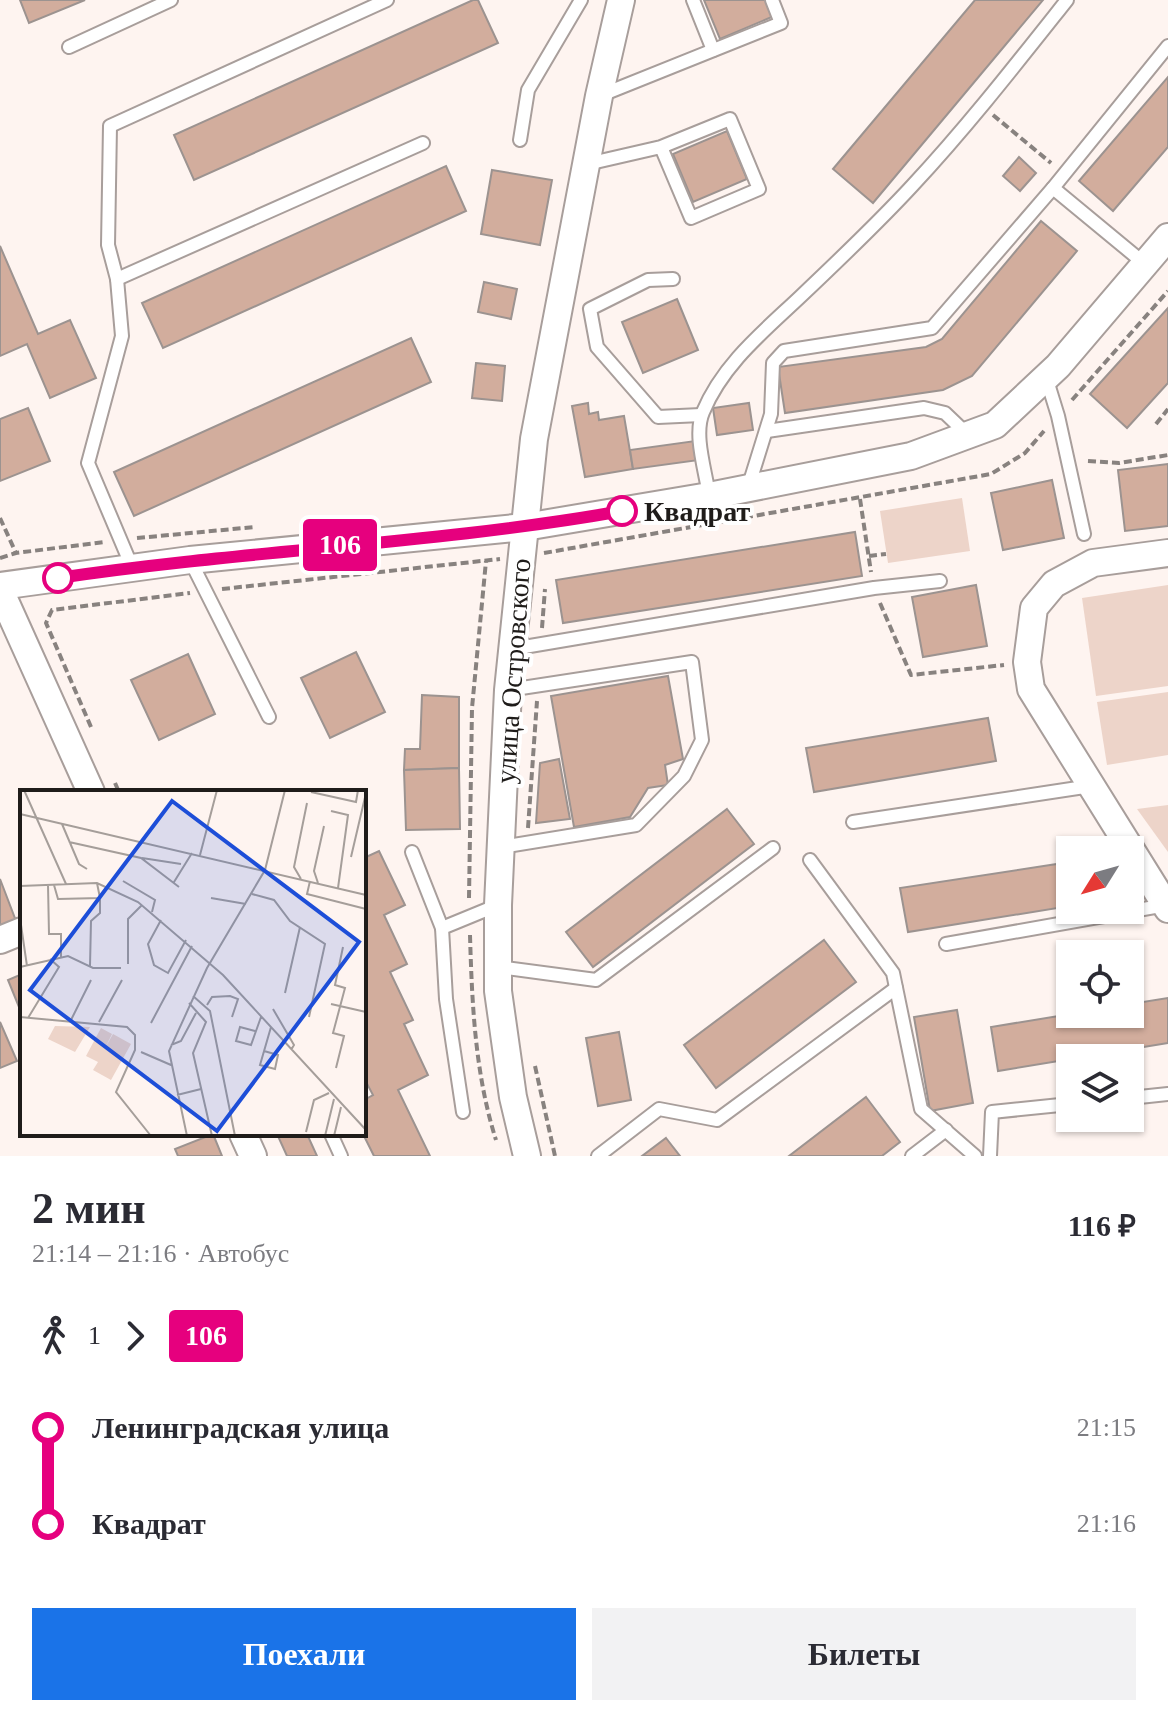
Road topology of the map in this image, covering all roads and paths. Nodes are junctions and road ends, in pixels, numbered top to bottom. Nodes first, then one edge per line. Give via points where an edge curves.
1 (171, 0) edge
2 (387, 0) edge
3 (581, 0) edge
4 (621, 0) edge
5 (693, 0) edge
6 (772, 0) edge
7 (1067, 0) edge
8 (1168, 46) edge
9 (69, 47) dead end
10 (713, 50) junction
11 (599, 96) junction
12 (1010, 128) dead end
13 (520, 140) dead end
14 (423, 143) dead end
15 (661, 147) junction
16 (587, 164) junction
17 (1064, 174) junction
18 (1053, 188) junction
19 (1168, 237) edge
20 (1145, 264) junction
21 (117, 279) junction
22 (673, 279) dead end
23 (1046, 377) junction
24 (1168, 409) edge
25 (701, 415) junction
26 (1156, 424) dead end
27 (767, 431) junction
28 (968, 435) junction
29 (1168, 455) edge
30 (1088, 461) dead end
31 (748, 488) junction
32 (709, 496) junction
33 (860, 499) dead end
34 (0, 518) edge
35 (261, 526) dead end
36 (525, 527) junction
37 (1084, 534) dead end
38 (120, 540) junction
39 (16, 553) junction
40 (1168, 553) edge
41 (886, 554) dead end
42 (869, 556) junction
43 (0, 558) edge
44 (190, 560) junction
45 (132, 567) junction
46 (940, 581) dead end
47 (0, 588) edge
48 (874, 588) junction
49 (512, 649) junction
50 (1027, 662) junction
51 (508, 690) junction
52 (269, 717) dead end
53 (1091, 786) junction
54 (90, 790) edge
55 (853, 822) dead end
56 (501, 847) junction
57 (773, 848) dead end
58 (412, 852) dead end
59 (810, 860) dead end
60 (498, 905) junction
61 (1167, 907) edge
62 (442, 928) junction
63 (20, 932) edge
64 (0, 940) edge
65 (946, 944) dead end
66 (499, 967) junction
67 (896, 988) junction
68 (1168, 1094) edge
69 (1144, 1097) edge
70 (1056, 1105) edge
71 (463, 1112) dead end
72 (946, 1130) junction
73 (244, 1136) edge
74 (332, 1136) edge
75 (253, 1156) edge
76 (341, 1156) edge
77 (527, 1156) edge
78 (598, 1156) edge
79 (912, 1156) edge
80 (975, 1156) edge
81 (990, 1156) edge

1 - 9 lane
2 - 21 lane via 110,126 108,245
3 - 13 lane via 528,90
4 - 11 street, улица Островского
5 - 10 lane
6 - 10 lane via 781,23
7 - 25 lane via 913,185 746,346
8 - 17 lane
10 - 11 lane
11 - 16 street, улица Островского
12 - 17 path
14 - 21 lane
15 - 15 lane via 730,119 759,189 691,218
15 - 16 lane
16 - 36 street, улица Островского via 534,439
17 - 18 lane
18 - 20 lane
18 - 27 lane via 932,328 784,351 773,363
19 - 20 street
20 - 23 street
21 - 38 lane via 122,336 88,463
22 - 25 lane via 648,280 590,309 597,347 658,417
23 - 28 street via 995,425
23 - 37 lane
24 - 26 path
25 - 32 lane
27 - 28 lane via 924,408 945,413
27 - 31 lane
28 - 31 street via 911,456
29 - 30 path via 1119,463
31 - 32 street
32 - 36 street
33 - 42 path
34 - 39 path
35 - 38 path
36 - 44 street
36 - 49 street, улица Островского
38 - 39 path
38 - 45 lane
39 - 43 path
40 - 50 street via 1093,563 1054,584 1034,608
41 - 42 path
42 - 48 path
44 - 45 street
44 - 52 lane
45 - 47 street
46 - 48 lane
47 - 54 street
48 - 49 lane
48 - 50 path via 911,675
49 - 51 street, улица Островского
50 - 53 street via 1031,689
51 - 56 street, улица Островского
51 - 56 lane via 692,662 702,740 684,776 636,825
53 - 55 lane
53 - 61 street
56 - 60 street, улица Островского
57 - 66 lane via 596,980
58 - 62 lane
59 - 67 lane via 893,973
60 - 62 lane
60 - 66 street, улица Островского
61 - 65 lane
62 - 71 lane via 446,999
63 - 64 street
66 - 77 street, улица Островского via 513,1097
67 - 72 lane via 921,1109
67 - 78 lane via 717,1120 659,1109
68 - 69 lane
70 - 81 lane via 992,1112
72 - 79 lane
72 - 80 lane
73 - 75 street
74 - 76 lane

